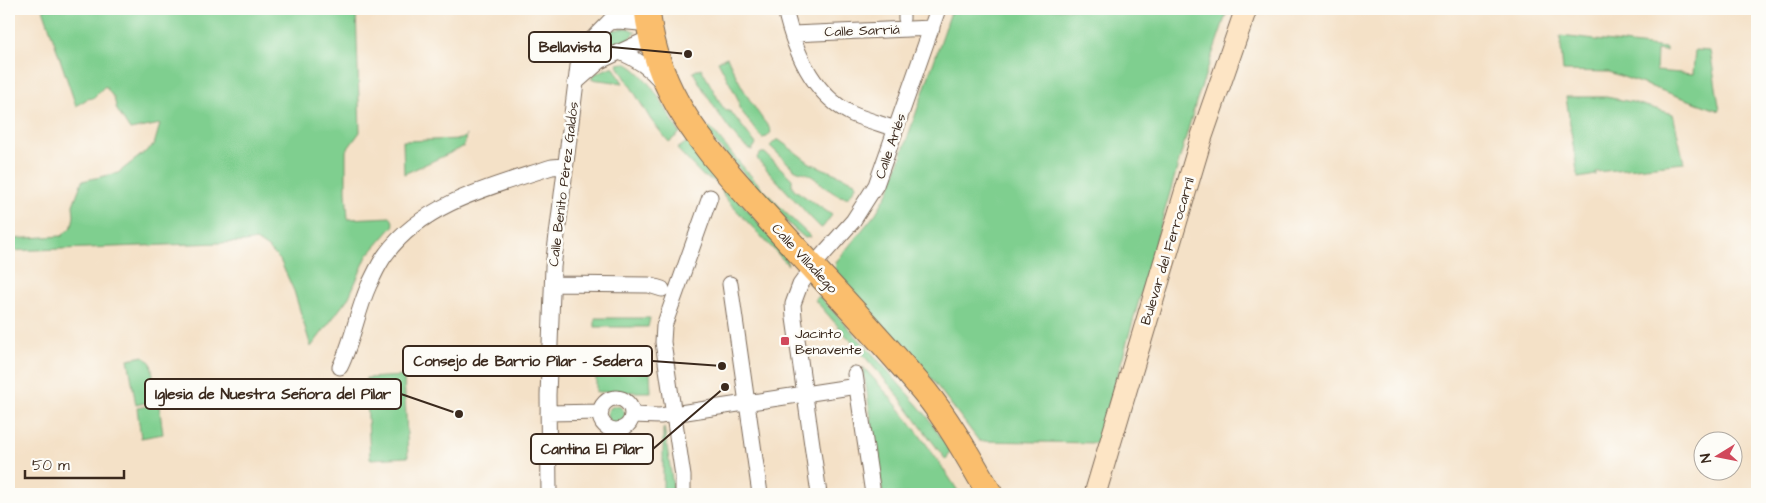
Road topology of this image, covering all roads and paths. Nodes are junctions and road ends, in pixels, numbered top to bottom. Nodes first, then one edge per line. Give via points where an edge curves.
1 (620, 9) edge
2 (785, 9) edge
3 (938, 9) edge
4 (1246, 9) edge
5 (609, 22) junction
6 (649, 23) edge
7 (932, 28) junction
8 (792, 34) junction
9 (620, 52) junction
10 (581, 54) junction
11 (593, 66) junction
12 (575, 83) junction
13 (671, 93) junction
14 (896, 129) junction
15 (564, 166) junction
16 (710, 197) dead end
17 (813, 267) junction
18 (553, 284) junction
19 (730, 284) dead end
20 (662, 289) dead end
21 (836, 292) junction
22 (796, 294) junction
23 (340, 367) dead end
24 (805, 394) junction
25 (747, 403) junction
26 (601, 412) junction
27 (548, 413) junction
28 (673, 414) junction
29 (632, 416) junction
30 (549, 494) edge
31 (683, 494) edge
32 (760, 494) edge
33 (820, 494) edge
34 (874, 494) edge
35 (990, 494) edge
36 (1095, 494) edge

1 - 5 street, Calle Benito Pérez Galdós
2 - 8 street
3 - 7 street, Calle Arlés
4 - 36 main road, Bulevar del Ferrocarril via 1202,136
5 - 6 street
5 - 10 street, Calle Benito Pérez Galdós
6 - 9 street, Calle Benito Pérez Galdós
6 - 13 highway, Calle Villadiego
7 - 8 street, Calle Sarriá
7 - 14 street, Calle Arlés
8 - 14 street via 809,74 831,100 853,115
9 - 11 street, Calle Benito Pérez Galdós
9 - 13 street via 639,60
10 - 11 street via 585,63
10 - 12 street, Calle Benito Pérez Galdós
11 - 12 street, Calle Benito Pérez Galdós
12 - 15 street, Calle Benito Pérez Galdós
13 - 17 highway, Calle Villadiego via 694,130 739,186
14 - 17 street, Calle Arlés via 876,185 864,206
15 - 18 street, Calle Benito Pérez Galdós
15 - 23 street via 542,170 452,202 437,209 403,236 386,254 369,285
16 - 28 street via 664,326 663,342
17 - 21 highway, Calle Villadiego
17 - 22 street, Calle Arlés
18 - 20 street, Calle Benito Pérez Galdós via 649,285
18 - 27 street, Calle Benito Pérez Galdós
19 - 25 street
21 - 22 street via 811,288
21 - 35 highway, Calle Villadiego via 926,393
22 - 24 street via 794,318
24 - 25 street
24 - 33 street
24 - 34 street via 856,380
25 - 28 street
25 - 32 street
26 - 27 street
26 - 29 street via 607,402 616,399 629,405
26 - 29 street via 603,424 616,430 629,424
27 - 30 street, Calle Benito Pérez Galdós
28 - 29 street
28 - 31 street

